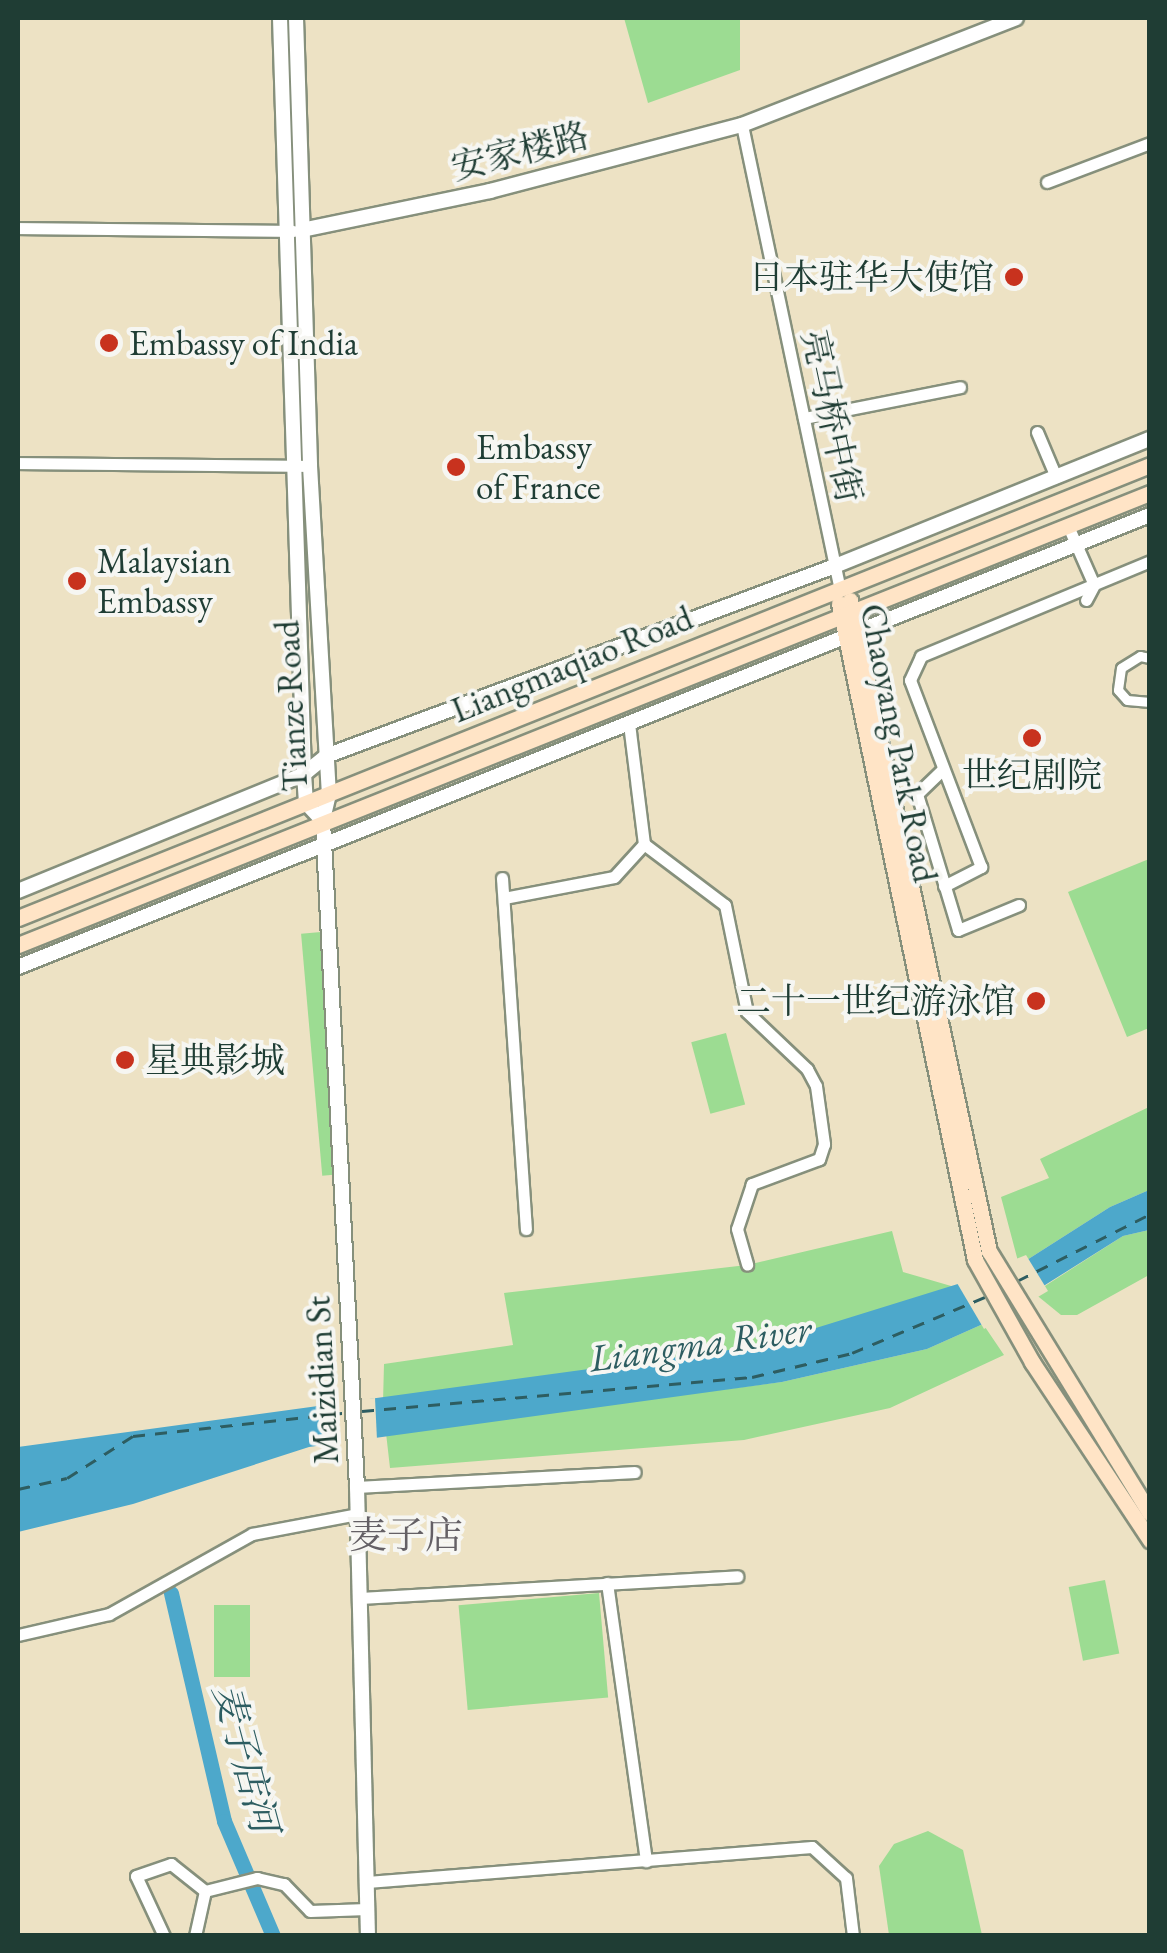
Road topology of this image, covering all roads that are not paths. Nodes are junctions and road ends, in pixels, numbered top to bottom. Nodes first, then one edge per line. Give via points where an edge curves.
1 (280, 18) edge
2 (296, 18) edge
3 (1016, 18) edge
4 (742, 124) junction
5 (1150, 143) edge
6 (1047, 182) dead end
7 (18, 228) edge
8 (302, 230) junction
9 (284, 231) junction
10 (960, 387) dead end
11 (804, 418) junction
12 (1037, 432) dead end
13 (1150, 440) edge
14 (18, 463) edge
15 (1150, 465) edge
16 (302, 466) junction
17 (1056, 477) junction
18 (1150, 493) edge
19 (1150, 515) edge
20 (1068, 526) junction
21 (1076, 544) junction
22 (1150, 561) edge
23 (835, 566) junction
24 (1094, 585) junction
25 (840, 589) junction
26 (1086, 600) dead end
27 (856, 606) junction
28 (838, 613) junction
29 (860, 631) junction
30 (844, 638) junction
31 (1150, 658) edge
32 (1150, 702) edge
33 (629, 724) junction
34 (326, 756) junction
35 (943, 768) junction
36 (304, 774) junction
37 (329, 794) junction
38 (917, 794) junction
39 (306, 803) junction
40 (893, 803) junction
41 (323, 821) junction
42 (644, 844) junction
43 (324, 846) junction
44 (502, 878) dead end
45 (944, 886) junction
46 (18, 891) edge
47 (504, 898) junction
48 (1019, 905) dead end
49 (18, 918) edge
50 (18, 945) edge
51 (18, 966) edge
52 (526, 1228) dead end
53 (982, 1256) junction
54 (747, 1265) dead end
55 (1020, 1318) junction
56 (636, 1472) dead end
57 (357, 1487) junction
58 (358, 1514) junction
59 (1150, 1514) edge
60 (1150, 1540) edge
61 (736, 1576) dead end
62 (607, 1584) junction
63 (361, 1598) junction
64 (18, 1635) edge
65 (646, 1861) junction
66 (367, 1882) junction
67 (205, 1891) junction
68 (367, 1909) junction
69 (164, 1936) edge
70 (195, 1936) edge
71 (368, 1936) edge
72 (853, 1936) edge

1 - 9 street, Tianze Road
2 - 8 street, Tianze Road
3 - 4 street, 安家楼路
4 - 8 street, 安家楼路 via 490,191
4 - 11 street, 亮马桥中街
5 - 6 street
7 - 9 street, 安家楼路
8 - 9 street, 安家楼路
8 - 16 street, Tianze Road
9 - 16 street, Tianze Road
10 - 11 street
11 - 23 street, 亮马桥中街
12 - 17 street
13 - 17 street
14 - 16 street
15 - 25 main road, Liangmaqiao Road
16 - 34 street, Tianze Road
16 - 36 street, Tianze Road
17 - 23 street
18 - 20 main road, Liangmaqiao Road
19 - 21 street
20 - 21 street
20 - 27 main road, Liangmaqiao Road
21 - 24 street
21 - 29 street
22 - 24 street
23 - 25 street, 亮马桥中街
23 - 34 street
24 - 26 street
24 - 35 street via 921,656 910,680
25 - 27 main road, Chaoyang Park Road
25 - 28 main road, Chaoyang Park Road
25 - 37 main road, Liangmaqiao Road
27 - 28 main road, Liangmaqiao Road
27 - 29 main road, Chaoyang Park Road
28 - 30 main road, Chaoyang Park Road
28 - 41 main road, Liangmaqiao Road
29 - 30 street
29 - 40 main road, Chaoyang Park Road
30 - 33 street
30 - 53 main road, Chaoyang Park Road
31 - 32 street via 1130,660 1118,690 1128,700
33 - 42 street
33 - 43 street
34 - 36 street
34 - 37 street, Tianze Road
35 - 38 street
35 - 45 street via 981,866
36 - 39 street, Tianze Road
36 - 46 street
37 - 39 main road, Liangmaqiao Road
37 - 41 street, Tianze Road
38 - 40 street
38 - 45 street
39 - 41 street, Tianze Road
39 - 49 main road, Liangmaqiao Road
40 - 53 main road, Chaoyang Park Road
41 - 43 street, Maizidian St
41 - 50 main road, Liangmaqiao Road
42 - 47 street via 614,877
42 - 54 street via 725,905 747,1012 807,1068 816,1086 824,1144 818,1159 752,1184 737,1229
43 - 51 street
43 - 57 street, Maizidian St
44 - 47 street
45 - 48 street via 958,930
47 - 52 street
53 - 55 main road, Chaoyang Park Road
55 - 59 main road, Chaoyang Park Road
55 - 60 main road, Chaoyang Park Road
56 - 57 street
57 - 58 street, Maizidian St
58 - 63 street, Maizidian St
58 - 64 street via 252,1534 109,1614
61 - 62 street
62 - 63 street
62 - 65 street
63 - 66 street, Maizidian St
65 - 66 street
65 - 72 street via 812,1847 846,1878
66 - 68 street, Maizidian St
67 - 68 street via 257,1878 284,1884 310,1911
67 - 69 street via 171,1864 136,1876
67 - 70 street
68 - 71 street, Maizidian St

